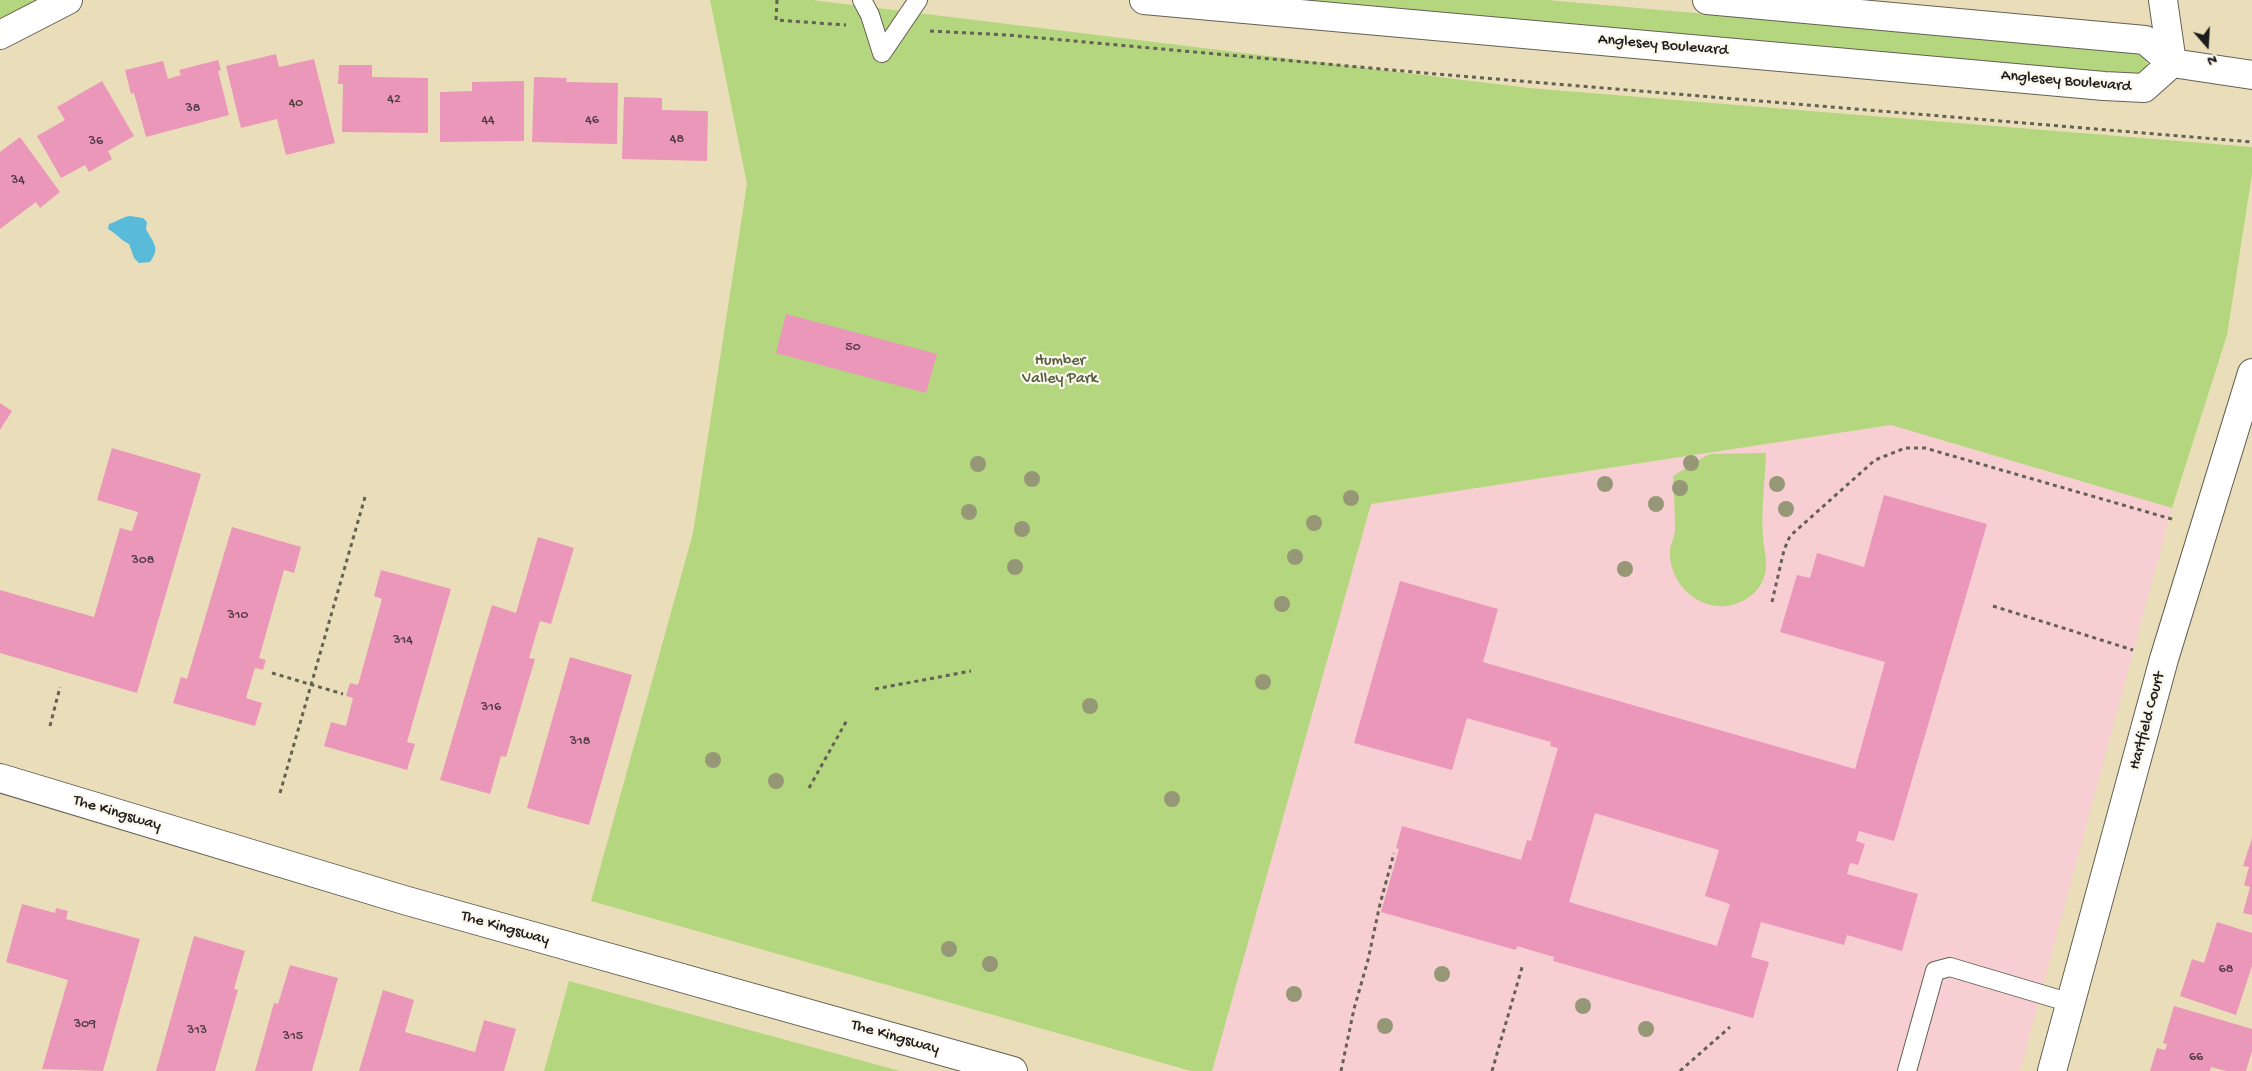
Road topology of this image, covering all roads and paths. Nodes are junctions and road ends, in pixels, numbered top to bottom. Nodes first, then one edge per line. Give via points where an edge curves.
1 (68, 0) edge
2 (777, 0) edge
3 (862, 0) edge
4 (918, 0) edge
5 (1144, 0) edge
6 (1708, 0) edge
7 (2163, 0) edge
8 (874, 28) junction
9 (898, 29) junction
10 (0, 35) edge
11 (2172, 63) junction
12 (2252, 75) edge
13 (2252, 142) edge
14 (2252, 373) edge
15 (365, 497) dead end
16 (2204, 529) junction
17 (1772, 602) dead end
18 (1993, 606) dead end
19 (2164, 659) junction
20 (971, 671) dead end
21 (272, 673) dead end
22 (311, 685) junction
23 (60, 686) dead end
24 (875, 689) dead end
25 (343, 694) dead end
26 (847, 720) dead end
27 (50, 726) dead end
28 (0, 778) edge
29 (809, 788) dead end
30 (280, 792) dead end
31 (1394, 853) dead end
32 (1523, 964) dead end
33 (2071, 1003) junction
34 (1730, 1027) dead end
35 (1013, 1071) edge
36 (1341, 1071) edge
37 (1492, 1071) edge
38 (1680, 1071) edge
39 (1907, 1071) edge
40 (2052, 1071) edge

1 - 10 street
2 - 8 path via 776,20
3 - 8 lane
4 - 9 lane
5 - 11 street, Anglesey Boulevard via 2104,86 2144,88
6 - 11 street via 2145,40
7 - 11 street
8 - 9 lane via 882,54
9 - 13 path via 1037,38
11 - 12 street
14 - 16 street, Hartfield Court
15 - 22 path
16 - 17 path via 1926,448 1905,448 1875,460 1790,536
16 - 19 street, Hartfield Court
18 - 19 path
19 - 33 street, Hartfield Court
20 - 24 path
21 - 22 path
22 - 25 path
22 - 30 path
23 - 27 path
26 - 29 path
28 - 35 street, The Kingsway via 404,900
31 - 36 path
32 - 37 path
33 - 39 lane via 1950,967 1935,971
33 - 40 street, Hartfield Court
34 - 38 path

